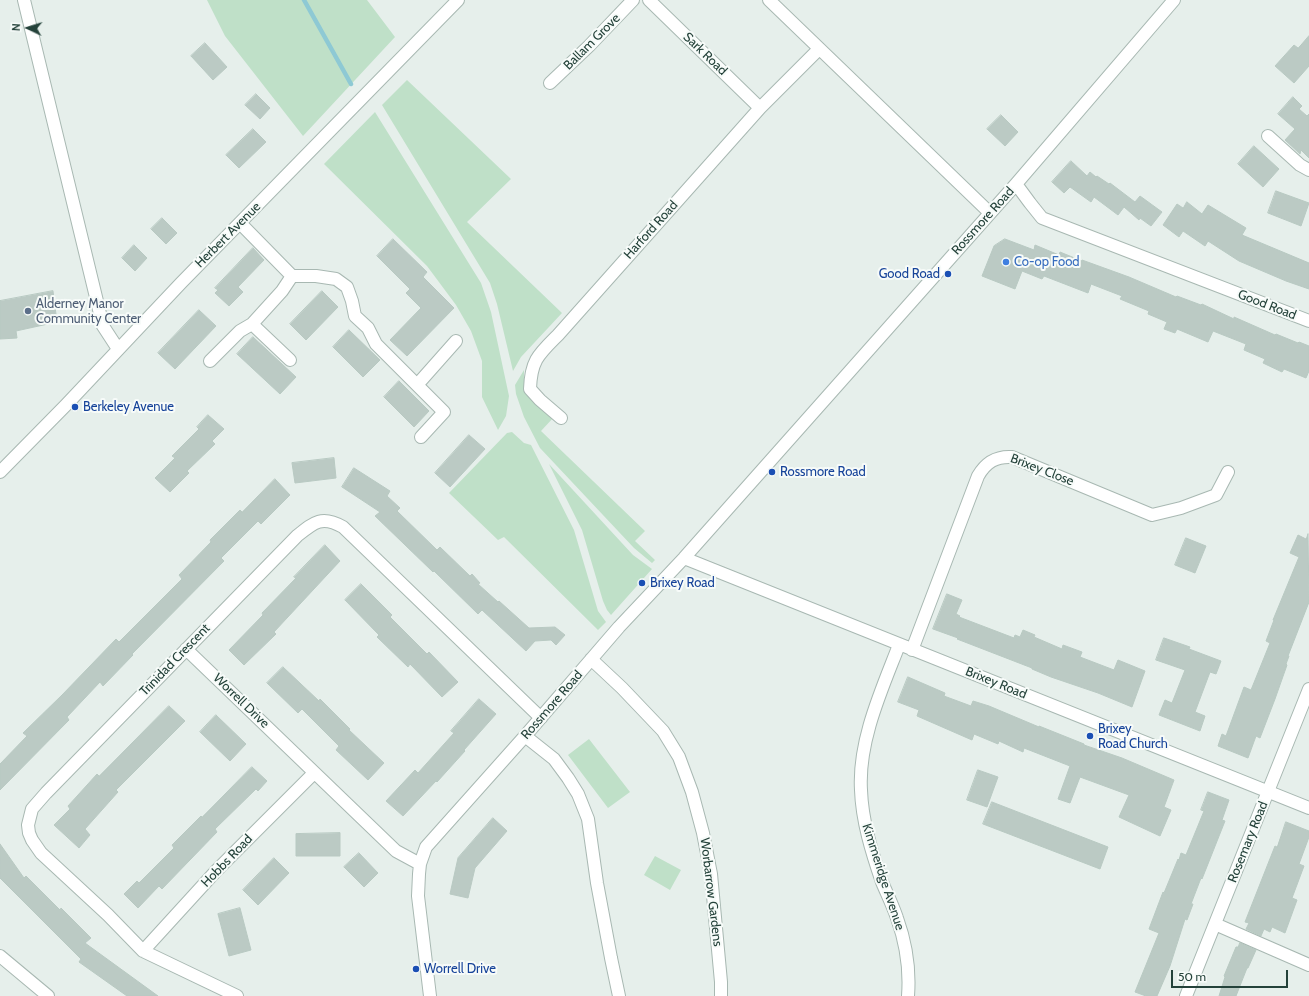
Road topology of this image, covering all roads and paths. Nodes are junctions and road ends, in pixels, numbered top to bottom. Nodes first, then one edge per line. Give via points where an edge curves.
1 (24, 0) edge
2 (458, 0) edge
3 (633, 0) edge
4 (649, 0) edge
5 (769, 0) edge
6 (1174, 0) edge
7 (818, 49) junction
8 (550, 83) dead end
9 (760, 108) junction
10 (1268, 136) dead end
11 (1309, 170) edge
12 (1016, 184) junction
13 (990, 213) junction
14 (240, 223) junction
15 (292, 276) junction
16 (1309, 321) edge
17 (252, 324) junction
18 (456, 341) dead end
19 (118, 349) junction
20 (290, 360) dead end
21 (210, 361) dead end
22 (417, 385) junction
23 (561, 418) dead end
24 (421, 437) dead end
25 (0, 472) edge
26 (1228, 472) dead end
27 (684, 558) junction
28 (899, 644) junction
29 (186, 649) junction
30 (912, 650) junction
31 (591, 659) junction
32 (1309, 689) edge
33 (540, 718) junction
34 (525, 736) junction
35 (314, 773) junction
36 (1268, 792) junction
37 (1309, 808) edge
38 (420, 864) junction
39 (1215, 924) junction
40 (143, 951) junction
41 (0, 956) edge
42 (1309, 965) edge
43 (48, 996) edge
44 (237, 996) edge
45 (430, 996) edge
46 (619, 996) edge
47 (721, 996) edge
48 (908, 996) edge
49 (1186, 996) edge

1 - 19 street via 103,326
2 - 14 street, Herbert Avenue
3 - 8 street, Ballam Grove
4 - 9 street, Sark Road
5 - 7 street
6 - 12 street, Rossmore Road
7 - 9 street, Harford Road
7 - 13 street
9 - 23 street, Harford Road via 539,354 530,374 530,389
10 - 11 street
12 - 13 street, Rossmore Road
12 - 16 street, Good Road via 1042,218
13 - 27 street, Rossmore Road
14 - 15 street
14 - 19 street, Herbert Avenue
15 - 17 street
15 - 22 street via 336,279 346,287 355,316 368,328 376,344
17 - 20 street
17 - 21 street via 240,330
18 - 22 street
19 - 25 street, Herbert Avenue
22 - 24 street via 444,412
26 - 30 street, Brixey Close via 1216,495 1152,515 1012,457 1004,456 988,462 978,476
27 - 28 street, Brixey Road
27 - 31 street, Rossmore Road
28 - 30 street, Brixey Road
28 - 48 street, Kimmeridge Avenue via 868,731 861,789 865,824 882,882 903,938 907,961
29 - 33 street, Trinidad Crescent via 297,536 311,524 328,521 343,527 355,538
29 - 35 street, Worrell Drive
29 - 40 street, Trinidad Crescent via 46,793 32,809 29,817 29,833 41,854
30 - 36 street, Brixey Road
31 - 33 street, Rossmore Road
31 - 47 street, Worbarrow Gardens via 663,731 679,757 692,792 711,874
32 - 36 street, Rosemary Road
33 - 34 street, Rossmore Road
34 - 38 street, Rossmore Road via 426,847
34 - 46 street via 554,759 578,794 588,819 597,883
35 - 38 street, Worrell Drive via 396,851
35 - 40 street, Hobbs Road via 216,871
36 - 37 street, Brixey Road
36 - 39 street, Rosemary Road
38 - 45 street, Rossmore Road via 418,896
39 - 42 street
39 - 49 street, Rosemary Road
40 - 44 street, Trinidad Crescent
41 - 43 street

